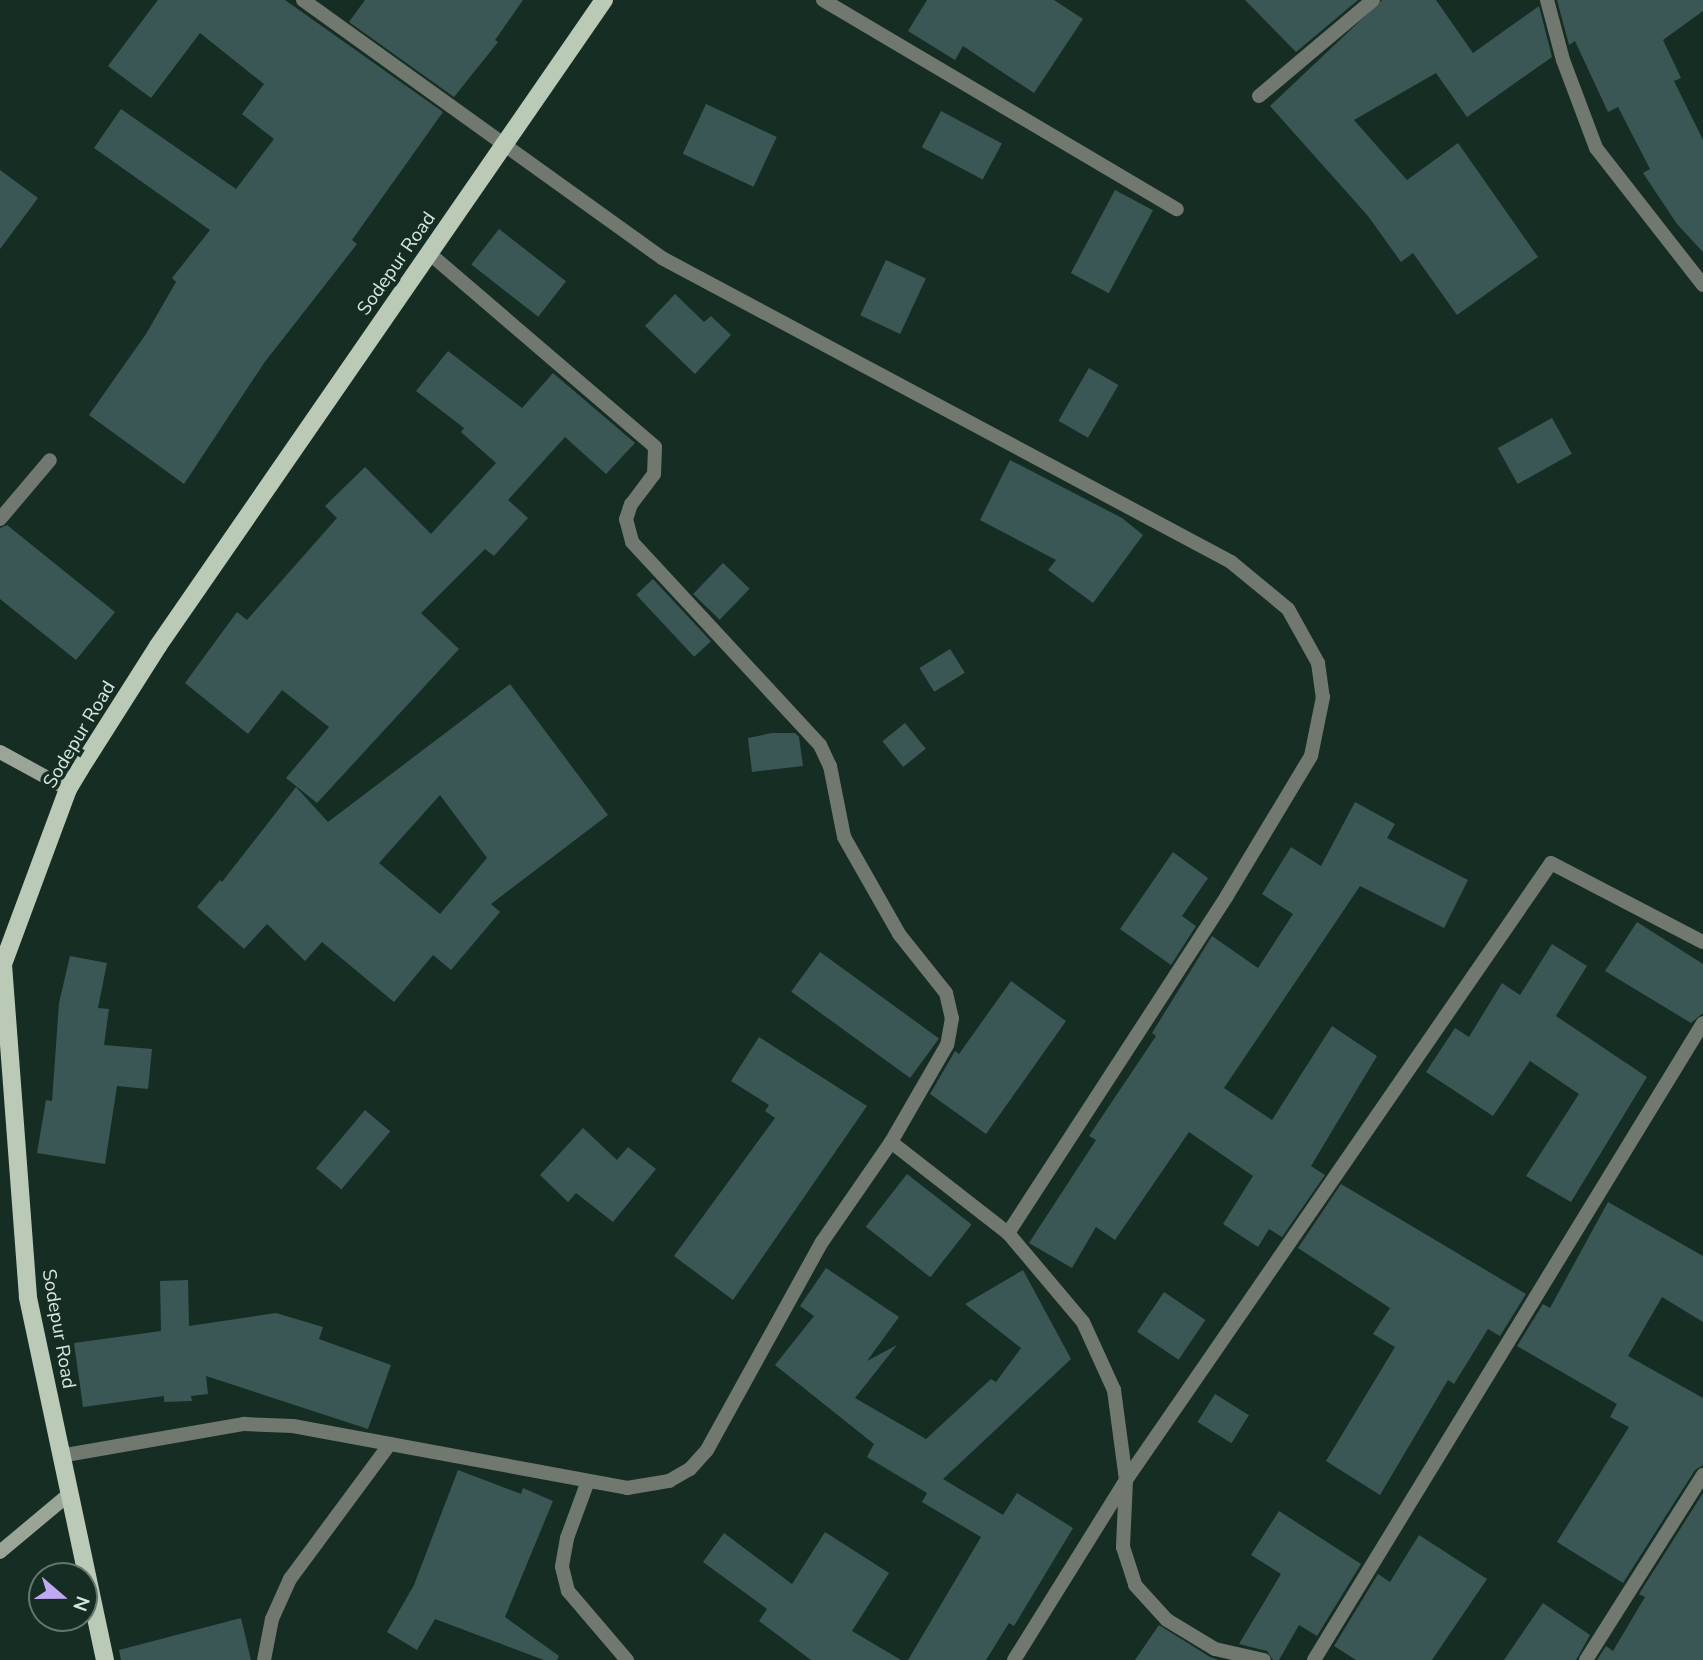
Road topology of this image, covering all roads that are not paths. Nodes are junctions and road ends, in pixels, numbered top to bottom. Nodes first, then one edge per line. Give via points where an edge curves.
1 (303, 0) edge
2 (604, 0) edge
3 (823, 0) edge
4 (1373, 0) edge
5 (1547, 0) edge
6 (1259, 96) dead end
7 (506, 142) junction
8 (1177, 209) dead end
9 (430, 254) junction
10 (1703, 285) edge
11 (50, 460) dead end
12 (0, 519) edge
13 (0, 752) edge
14 (68, 789) junction
15 (1703, 942) edge
16 (1703, 1023) edge
17 (891, 1142) junction
18 (1008, 1233) junction
19 (390, 1444) junction
20 (60, 1456) junction
21 (1703, 1475) edge
22 (1126, 1480) junction
23 (588, 1481) junction
24 (68, 1495) junction
25 (0, 1552) edge
26 (105, 1660) edge
27 (264, 1660) edge
28 (626, 1660) edge
29 (1014, 1660) edge
30 (1264, 1660) edge
31 (1314, 1660) edge
32 (1586, 1660) edge

1 - 7 street
2 - 7 main road, Sodepur Road
3 - 8 street
4 - 6 street
5 - 10 street via 1563,60 1596,148
7 - 9 main road, Sodepur Road
7 - 18 street via 609,224 662,258 1231,562 1288,609 1318,663 1323,697 1311,756 1227,896
9 - 14 main road, Sodepur Road via 158,646
9 - 17 street via 655,447 654,474 631,504 626,519 632,542 820,745 830,766 844,837 899,934 946,993 952,1017 947,1045
11 - 12 street
13 - 14 street
14 - 20 main road, Sodepur Road via 3,964 28,1297
15 - 22 street via 1551,863
16 - 31 street
17 - 18 street
17 - 23 street via 822,1242 707,1450 690,1469 669,1481 627,1488
18 - 22 street via 1083,1322 1114,1390
19 - 20 street via 293,1426 244,1424
19 - 23 street
19 - 27 street via 290,1579 272,1619
20 - 24 main road, Sodepur Road
21 - 32 street
22 - 29 street
22 - 30 street via 1124,1547 1135,1585 1167,1620 1215,1649
23 - 28 street via 567,1538 562,1567 568,1591
24 - 25 street
24 - 26 main road, Sodepur Road

